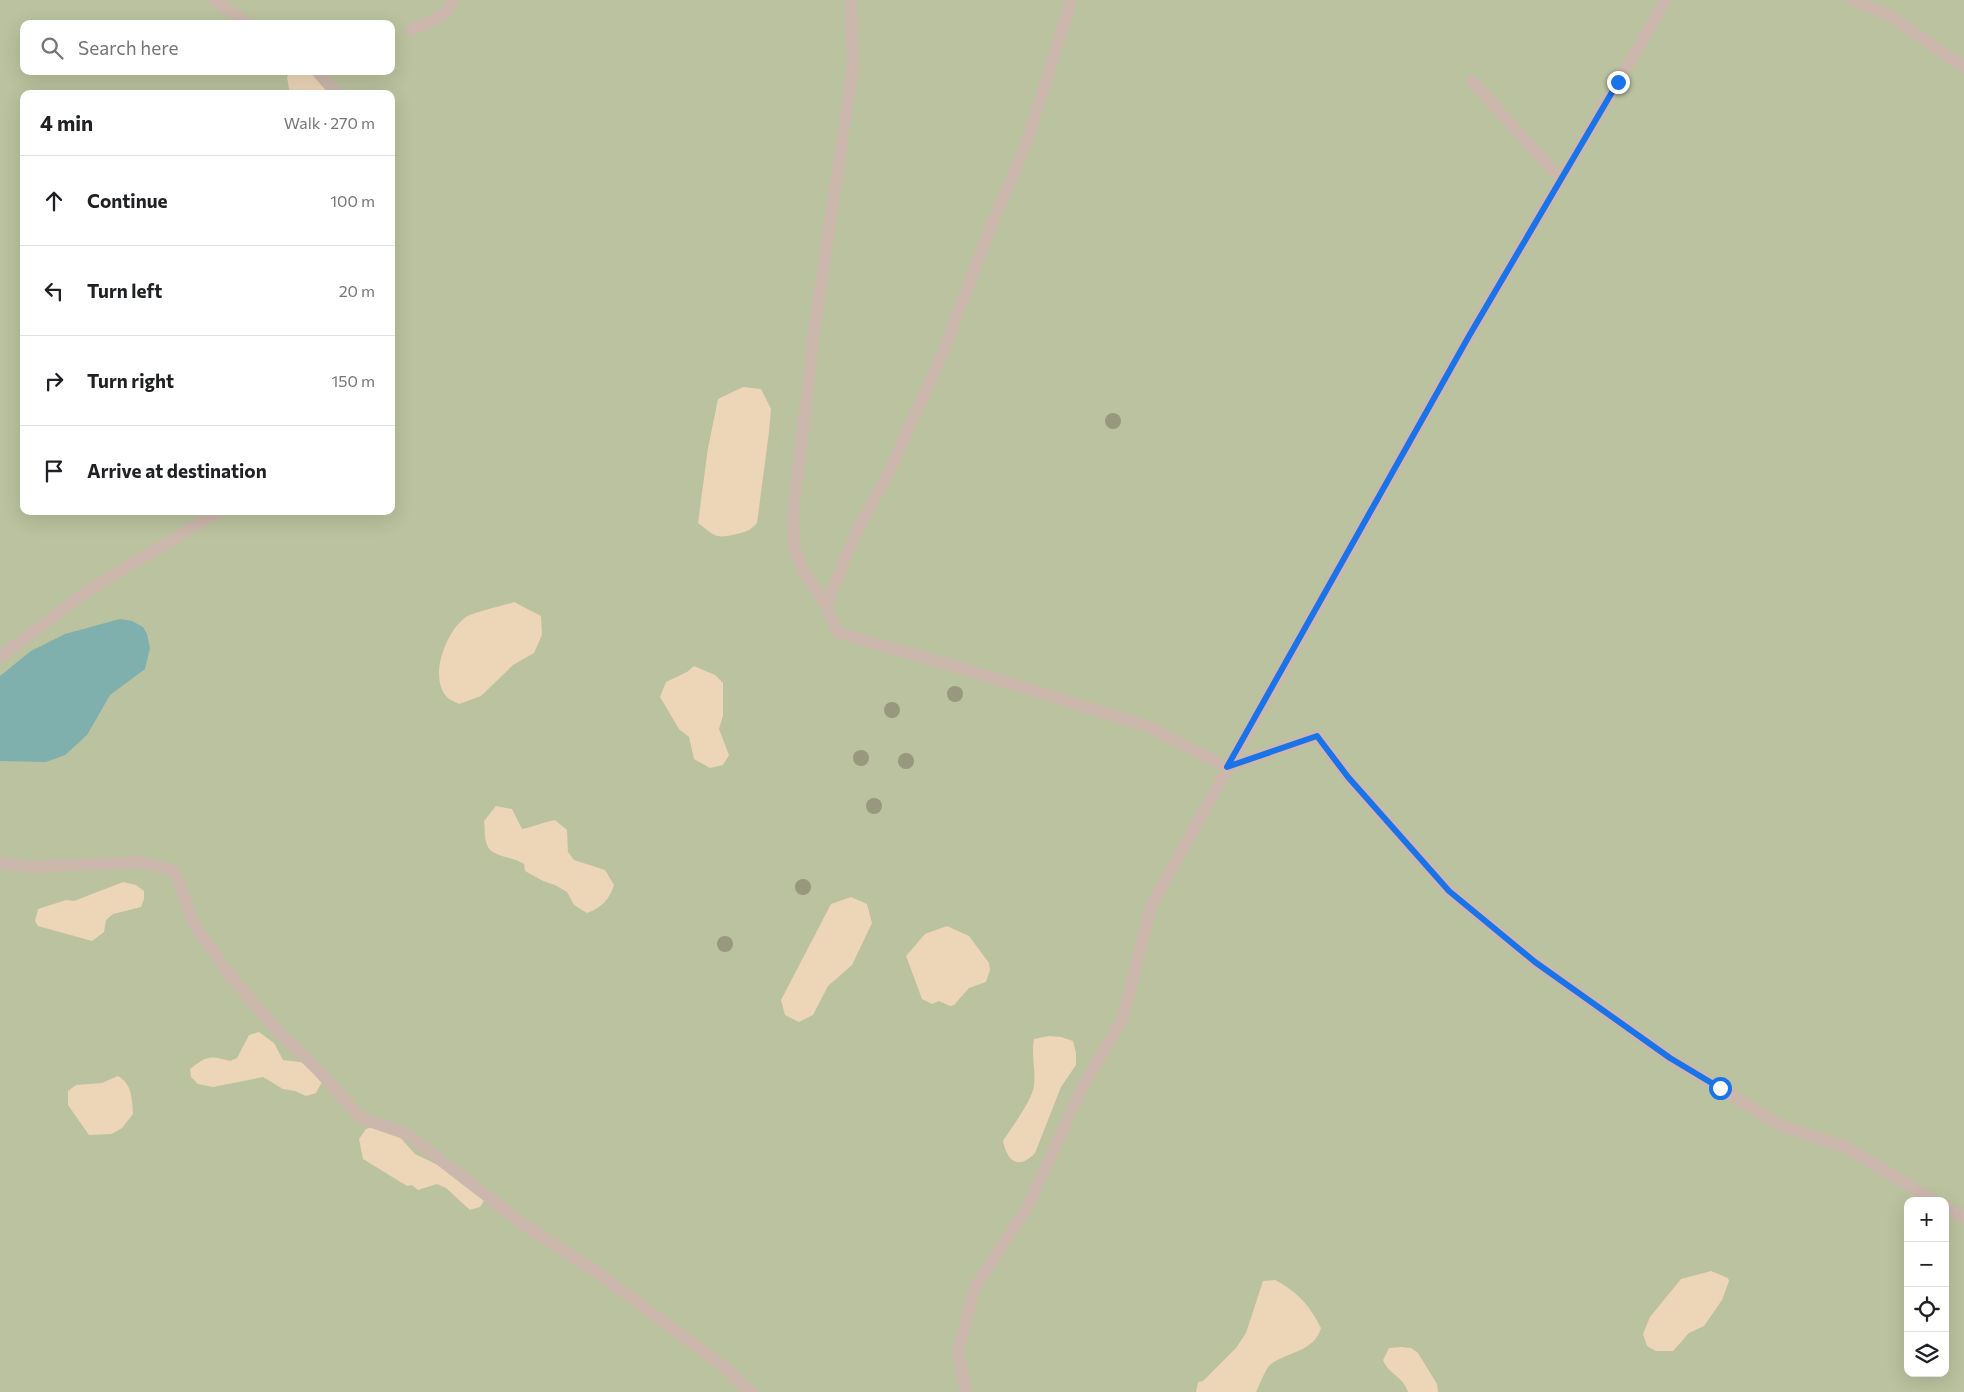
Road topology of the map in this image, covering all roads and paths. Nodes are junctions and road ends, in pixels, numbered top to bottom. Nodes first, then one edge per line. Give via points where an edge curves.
1 (215, 0) edge
2 (452, 0) edge
3 (851, 0) edge
4 (1070, 0) edge
5 (1666, 0) edge
6 (1852, 0) edge
7 (242, 20) edge
8 (412, 30) dead end
9 (1964, 67) edge
10 (321, 75) edge
11 (326, 81) junction
12 (1472, 81) dead end
13 (329, 90) edge
14 (334, 90) edge
15 (1561, 179) junction
16 (213, 515) edge
17 (826, 605) junction
18 (0, 657) edge
19 (1227, 767) junction
20 (0, 863) edge
21 (1928, 1197) edge
22 (1949, 1209) edge
23 (1964, 1218) edge
24 (752, 1392) edge
25 (966, 1392) edge

1 - 7 lane
2 - 8 lane via 446,12
3 - 17 lane via 852,67 814,332 793,516 794,546 803,571
4 - 17 lane via 1026,145 989,230 945,348 890,470 856,533
5 - 15 lane
6 - 9 lane via 1887,14
10 - 11 lane
11 - 13 lane
11 - 14 lane
12 - 15 lane
15 - 19 lane
16 - 18 lane via 90,589
17 - 19 lane via 838,632 1147,726
19 - 21 lane via 1317,736 1348,777 1449,891 1535,962 1670,1058 1782,1126 1846,1147
19 - 25 lane via 1151,906 1124,1018 1083,1086 1027,1208 975,1287 958,1352
20 - 24 lane via 32,867 142,862 175,871 194,924 232,978 361,1118 407,1134 526,1226 598,1273 724,1366
22 - 23 lane

